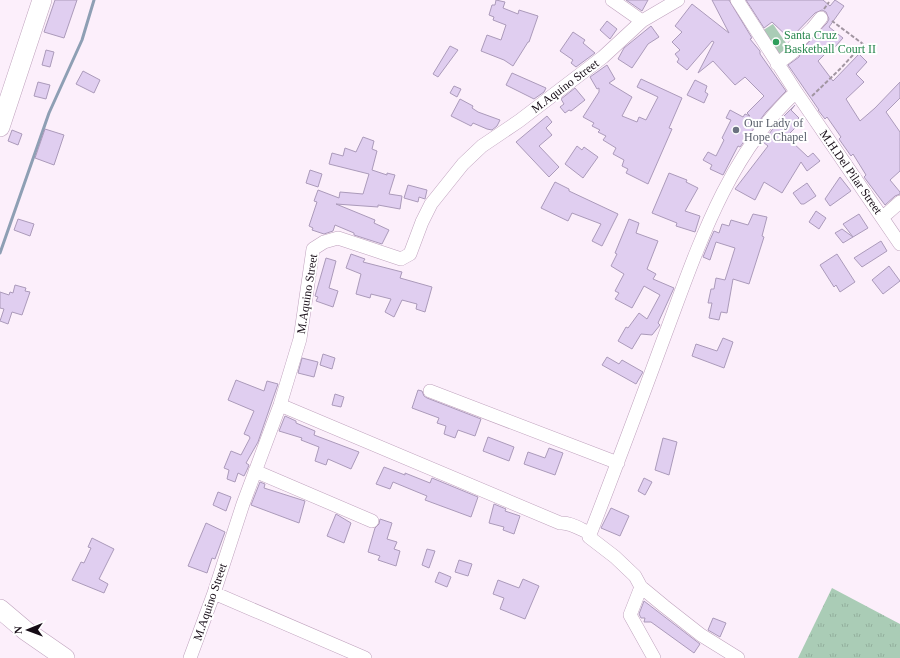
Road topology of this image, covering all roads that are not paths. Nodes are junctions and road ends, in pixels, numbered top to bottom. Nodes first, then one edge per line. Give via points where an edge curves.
1 (42, 0) edge
2 (612, 0) edge
3 (678, 0) edge
4 (737, 0) edge
5 (823, 16) road end
6 (642, 21) junction
7 (777, 64) junction
8 (796, 92) junction
9 (0, 127) edge
10 (900, 202) edge
11 (883, 217) junction
12 (900, 244) edge
13 (430, 391) dead end
14 (280, 405) junction
15 (618, 463) junction
16 (256, 471) junction
17 (372, 521) dead end
18 (589, 537) junction
19 (641, 587) junction
20 (214, 593) junction
21 (0, 609) edge
22 (65, 658) edge
23 (190, 658) edge
24 (365, 658) edge
25 (654, 658) edge
26 (738, 658) edge

1 - 9 highway
2 - 6 street
3 - 6 street, M.Aquino Street
4 - 7 street, M.H.Del Pilar Street
5 - 7 street via 794,46 794,51
6 - 14 street, M.Aquino Street via 603,57 482,146 463,164 431,204 412,250 405,258 401,259 338,238 324,242 313,250 300,339
7 - 8 street, M.H.Del Pilar Street
8 - 11 street, M.H.Del Pilar Street
8 - 15 street via 763,127 720,198 693,261
10 - 11 street
11 - 12 street, M.H.Del Pilar Street
13 - 15 street
14 - 16 street, M.Aquino Street
14 - 18 street via 560,523 575,526 589,533
15 - 18 street
16 - 17 street
16 - 20 street, M.Aquino Street
18 - 19 street via 635,576
19 - 25 street via 630,615
19 - 26 street via 695,630
20 - 23 street, M.Aquino Street
20 - 24 street
21 - 22 highway

